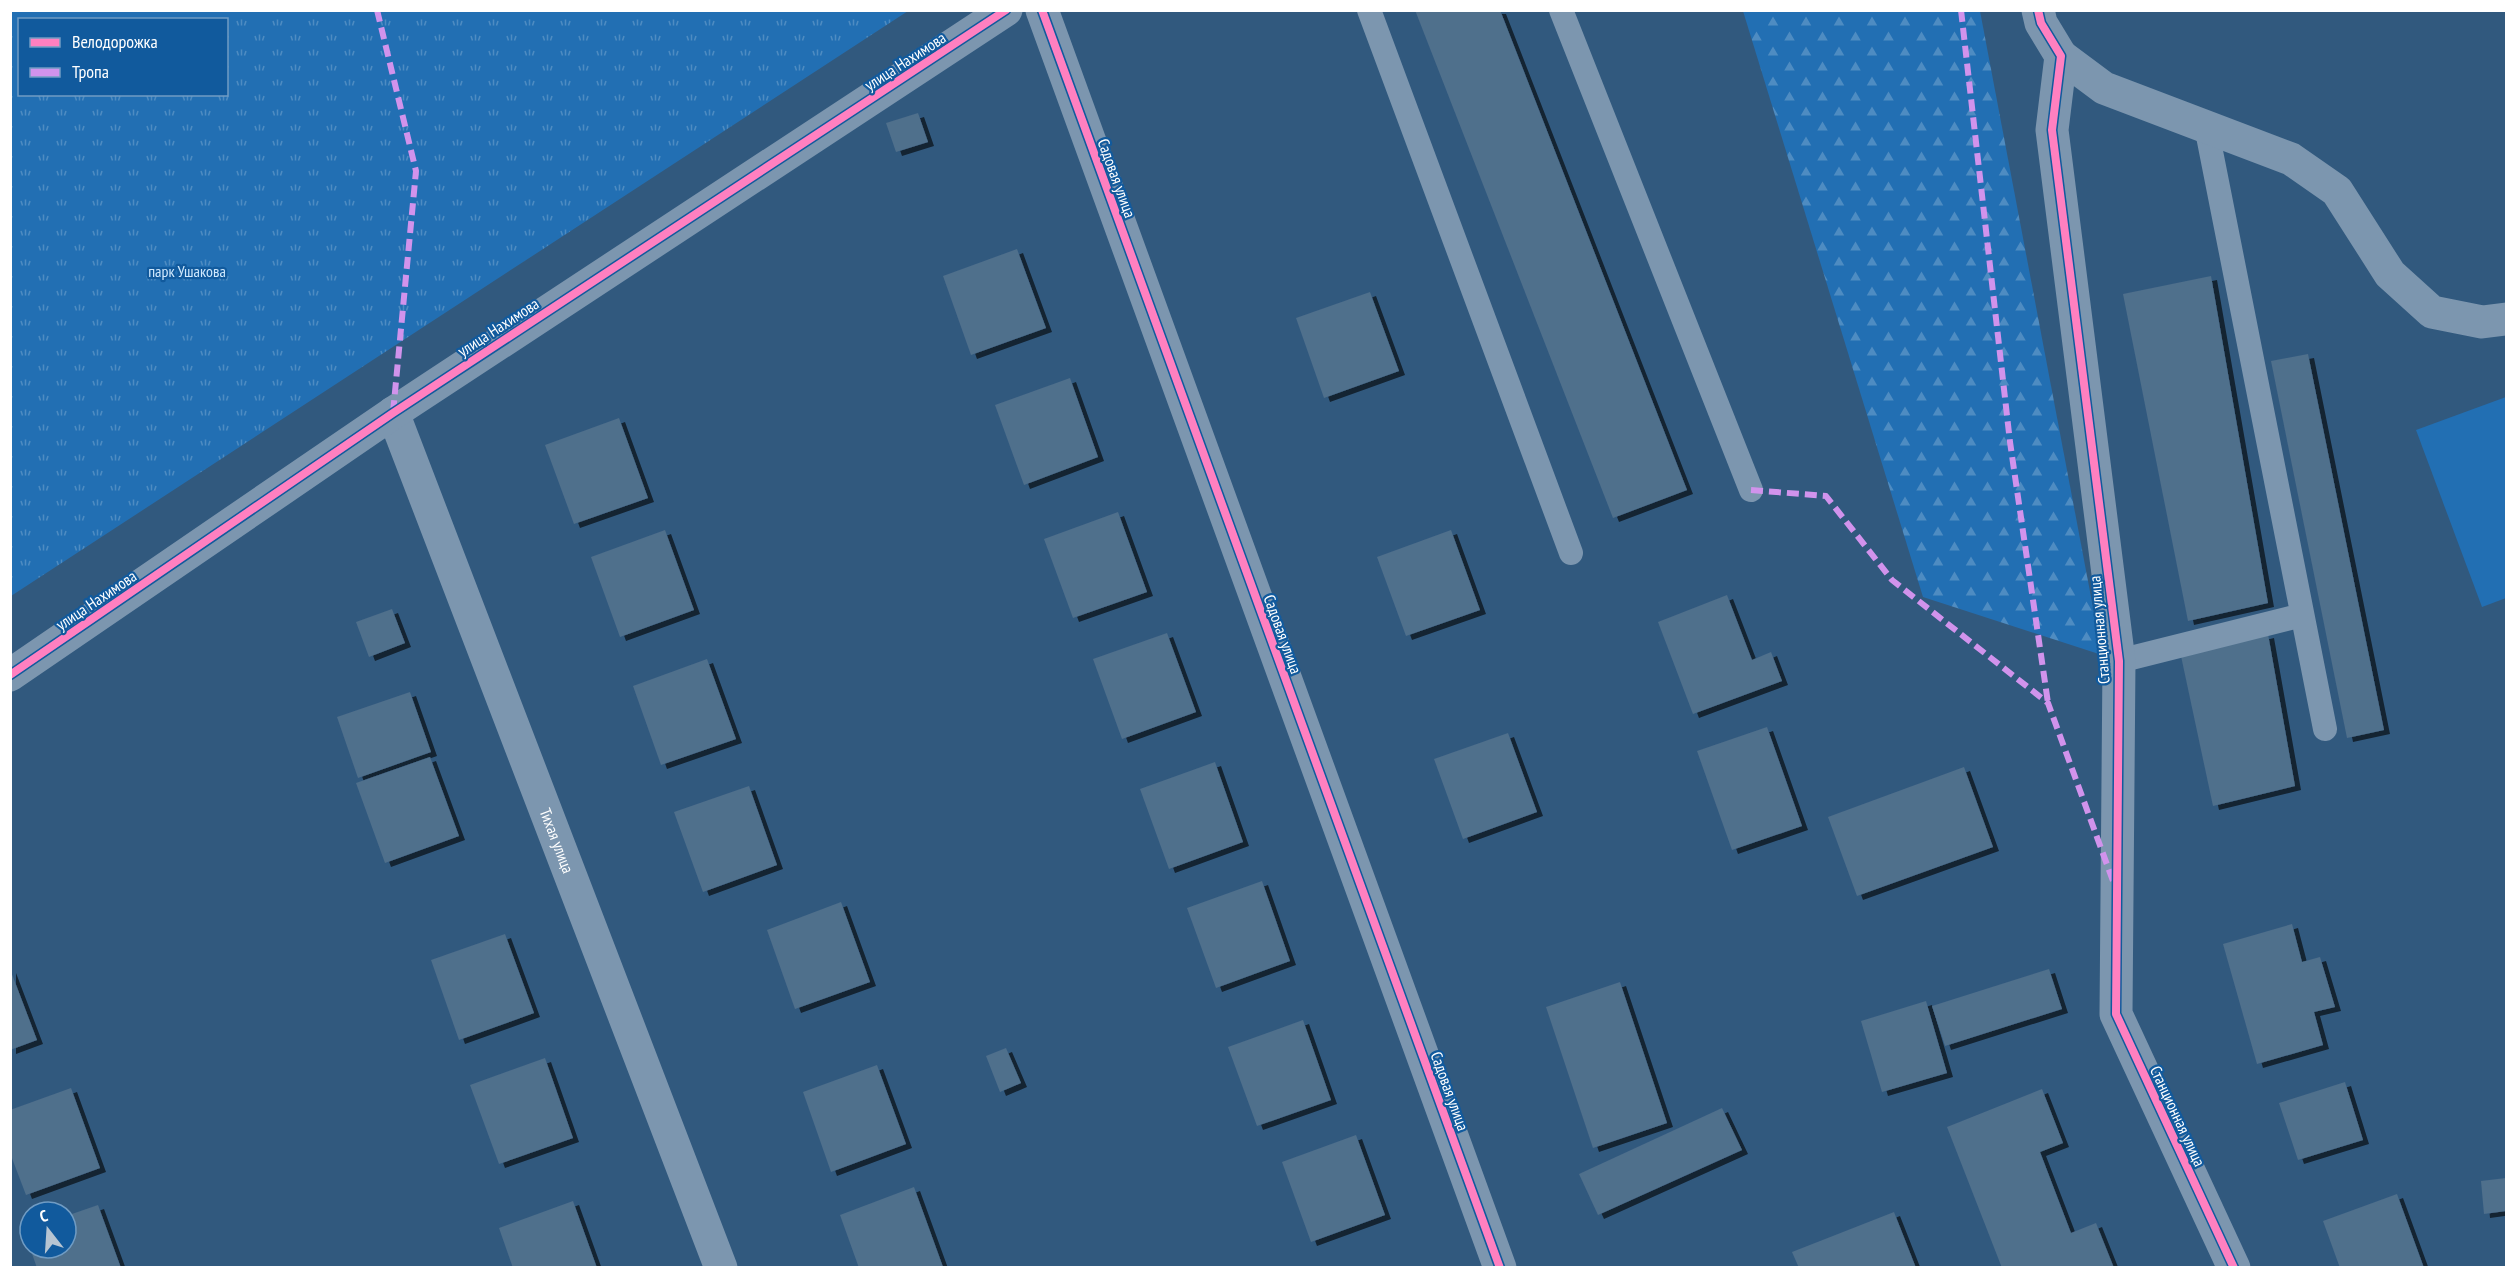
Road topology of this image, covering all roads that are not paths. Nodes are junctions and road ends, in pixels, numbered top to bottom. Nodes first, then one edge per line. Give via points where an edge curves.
1 (1006, 10) edge
2 (1042, 10) edge
3 (1369, 10) edge
4 (1561, 10) edge
5 (2038, 10) edge
6 (2061, 56) junction
7 (2206, 126) junction
8 (2506, 319) edge
9 (393, 413) junction
10 (1751, 490) dead end
11 (1571, 553) dead end
12 (2302, 615) junction
13 (2119, 661) junction
14 (10, 675) edge
15 (2325, 729) dead end
16 (721, 1268) edge
17 (1500, 1268) edge
18 (2234, 1268) edge

1 - 9 street, улица Нахимова
2 - 17 street, Садовая улица
3 - 11 lane
4 - 10 lane
5 - 6 street via 2041,23
6 - 7 street via 2104,88
6 - 13 street, Станционная улица via 2052,130
7 - 8 street via 2291,159 2337,191 2390,274 2432,312 2482,322
7 - 12 lane
9 - 14 street, улица Нахимова
9 - 16 street, Тихая улица
12 - 13 lane
12 - 15 lane
13 - 18 street, Станционная улица via 2116,1014

